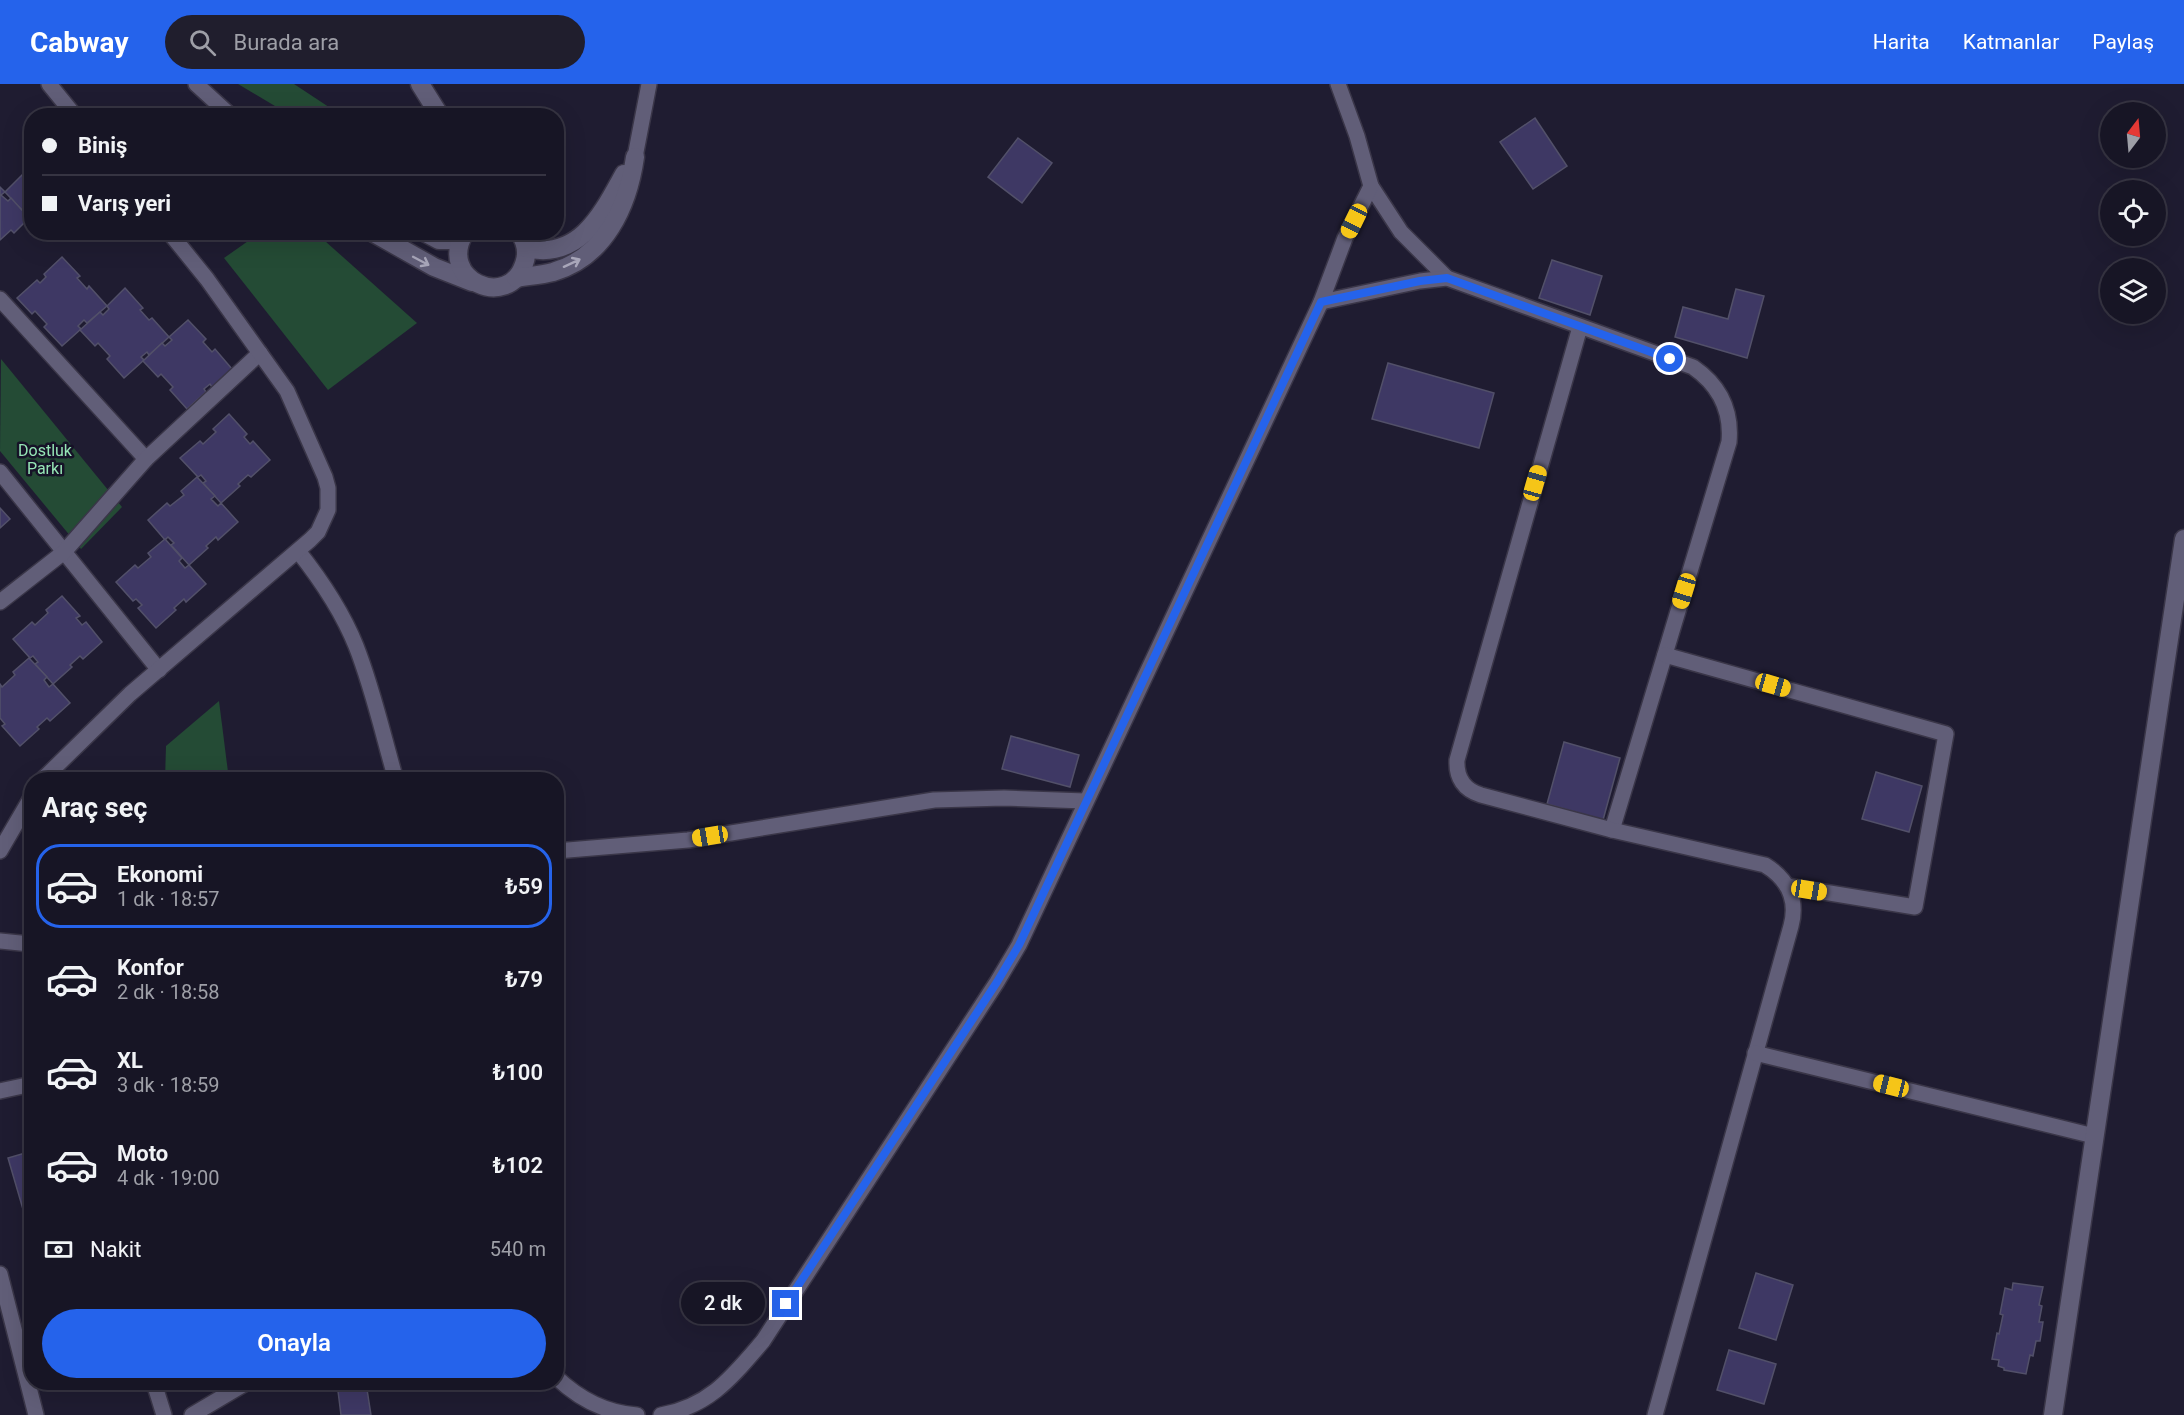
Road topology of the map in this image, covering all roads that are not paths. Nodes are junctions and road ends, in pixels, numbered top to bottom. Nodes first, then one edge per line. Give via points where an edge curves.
1 (49, 84) edge
2 (196, 84) edge
3 (418, 84) edge
4 (649, 84) edge
5 (1338, 84) edge
6 (68, 108) edge
7 (222, 108) edge
8 (425, 108) edge
9 (434, 108) edge
10 (635, 157) junction
11 (1371, 186) junction
12 (175, 240) edge
13 (386, 240) edge
14 (461, 240) edge
15 (523, 240) edge
16 (516, 278) junction
17 (1447, 278) junction
18 (473, 282) junction
19 (0, 299) edge
20 (1321, 302) junction
21 (1580, 327) junction
22 (260, 353) junction
23 (146, 459) junction
24 (0, 472) edge
25 (2184, 539) edge
26 (298, 551) junction
27 (64, 552) junction
28 (0, 602) edge
29 (1665, 655) junction
30 (159, 670) junction
31 (50, 772) edge
32 (394, 772) edge
33 (1085, 801) junction
34 (24, 810) edge
35 (1612, 830) junction
36 (564, 850) edge
37 (0, 851) edge
38 (1787, 886) junction
39 (0, 941) edge
40 (24, 945) edge
41 (1755, 1053) junction
42 (24, 1086) edge
43 (0, 1091) edge
44 (2094, 1136) junction
45 (0, 1274) edge
46 (5, 1314) edge
47 (24, 1376) edge
48 (564, 1384) edge
49 (28, 1390) edge
50 (156, 1390) edge
51 (235, 1390) edge
52 (36, 1415) edge
53 (164, 1415) edge
54 (192, 1415) edge
55 (637, 1415) edge
56 (661, 1415) edge
57 (1655, 1415) edge
58 (2053, 1415) edge

1 - 6 street
2 - 7 street
3 - 8 street
3 - 9 street
4 - 10 street
5 - 11 street
10 - 15 street via 598,221 579,238 540,251
16 -> 10 street via 554,272 583,258 608,233 624,205
11 - 17 street via 1401,232
11 - 20 street via 1345,238
12 - 22 street
13 -> 18 street via 434,267
14 - 18 street via 459,264
15 - 16 street via 526,259
16 - 18 street via 496,287
17 - 20 street
17 - 21 street
19 - 23 street
20 - 33 street
21 - 29 street via 1692,367 1714,385 1726,407 1730,442
21 - 35 street via 1456,768 1462,783 1474,793
22 - 23 street
22 - 26 street via 287,392 328,488 324,522
23 - 27 street
24 - 27 street
25 - 44 street
26 - 30 street
26 - 32 street via 330,596 355,644
27 - 28 street
27 - 30 street
29 - 35 street
29 - 38 street via 1946,734 1915,907
30 - 31 street
33 - 36 street via 934,800 688,840
33 - 56 street via 1034,916 997,982 763,1341 706,1399
34 - 37 street
35 - 38 street via 1765,866
38 - 41 street via 1793,916
39 - 40 street
41 - 44 street
41 - 57 street
42 - 43 street
44 - 58 street
45 - 46 street
46 - 47 street
48 - 55 street via 589,1401
49 - 52 street
50 - 53 street
51 - 54 street

